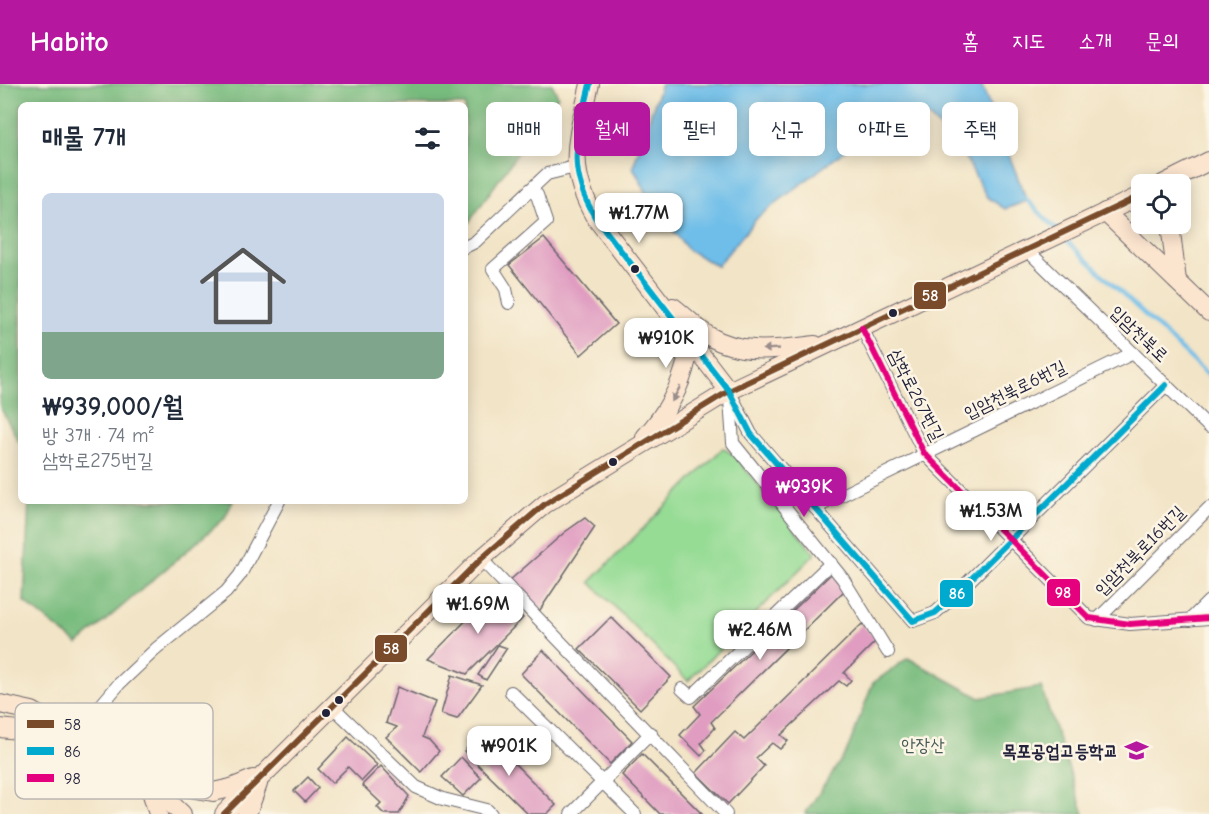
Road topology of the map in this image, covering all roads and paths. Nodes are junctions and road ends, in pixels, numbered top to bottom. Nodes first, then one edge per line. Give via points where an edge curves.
1 (590, 84) edge
2 (1209, 161) edge
3 (575, 167) junction
4 (1184, 174) edge
5 (530, 190) junction
6 (1131, 200) edge
7 (1105, 212) junction
8 (1171, 234) edge
9 (468, 246) edge
10 (1019, 253) junction
11 (1177, 281) junction
12 (647, 285) junction
13 (509, 303) dead end
14 (1209, 312) edge
15 (862, 328) junction
16 (829, 343) junction
17 (1133, 353) junction
18 (1166, 385) junction
19 (729, 391) junction
20 (1209, 427) edge
21 (632, 451) junction
22 (924, 453) junction
23 (277, 504) edge
24 (815, 508) junction
25 (1209, 508) edge
26 (1010, 540) junction
27 (481, 559) junction
28 (831, 563) junction
29 (1209, 601) edge
30 (1209, 618) edge
31 (1097, 620) junction
32 (1191, 620) junction
33 (888, 652) dead end
34 (682, 689) dead end
35 (511, 692) dead end
36 (104, 703) edge
37 (0, 704) edge
38 (332, 706) junction
39 (15, 707) edge
40 (651, 733) junction
41 (262, 774) junction
42 (603, 782) junction
43 (213, 792) edge
44 (153, 799) edge
45 (167, 799) edge
46 (158, 814) edge
47 (182, 814) edge
48 (224, 814) edge
49 (247, 814) edge
50 (491, 814) edge
51 (571, 814) edge
52 (635, 814) edge
53 (726, 814) edge

1 - 3 street
2 - 4 street
3 - 5 street via 548,174
3 - 12 street via 582,195 595,217
5 - 9 street
5 - 13 street via 537,195 546,222 493,269 506,289
6 - 7 street
7 - 10 street
7 - 11 street
8 - 11 street
10 - 15 street
10 - 17 street, 입암천북로 via 1044,267
11 - 14 street
16 -> 12 street via 767,351 740,348 710,337
12 - 19 street
12 -> 21 street via 687,359 672,402
15 - 16 street
15 - 22 street, 삼학로267번길
16 - 19 street
17 - 18 street, 입암천북로
17 - 22 street, 입암천북로6번길
18 - 20 street, 입암천북로
18 - 26 street
19 - 21 street
19 - 24 street via 751,435
19 - 28 street via 733,443
21 - 27 street via 545,504
22 - 24 street, 입암천북로6번길
22 - 26 street, 삼학로267번길
23 - 36 street via 240,575 226,592 126,677
24 - 26 street via 913,621 935,613
25 - 31 street, 입암천북로16번길
26 - 31 street, 삼학로267번길 via 1089,618
27 - 38 street
27 - 40 street
28 - 33 street
28 - 34 street via 691,698
29 - 32 street
30 - 32 street, 삼학로267번길
31 - 32 street, 삼학로267번길 via 1130,624
35 - 42 street
37 - 39 street
38 - 41 street
38 - 50 street via 423,791
40 - 42 street
40 - 53 street
41 - 43 street
41 - 48 street
41 - 49 street
42 - 51 street
42 - 52 street
44 - 46 street
45 - 47 street

